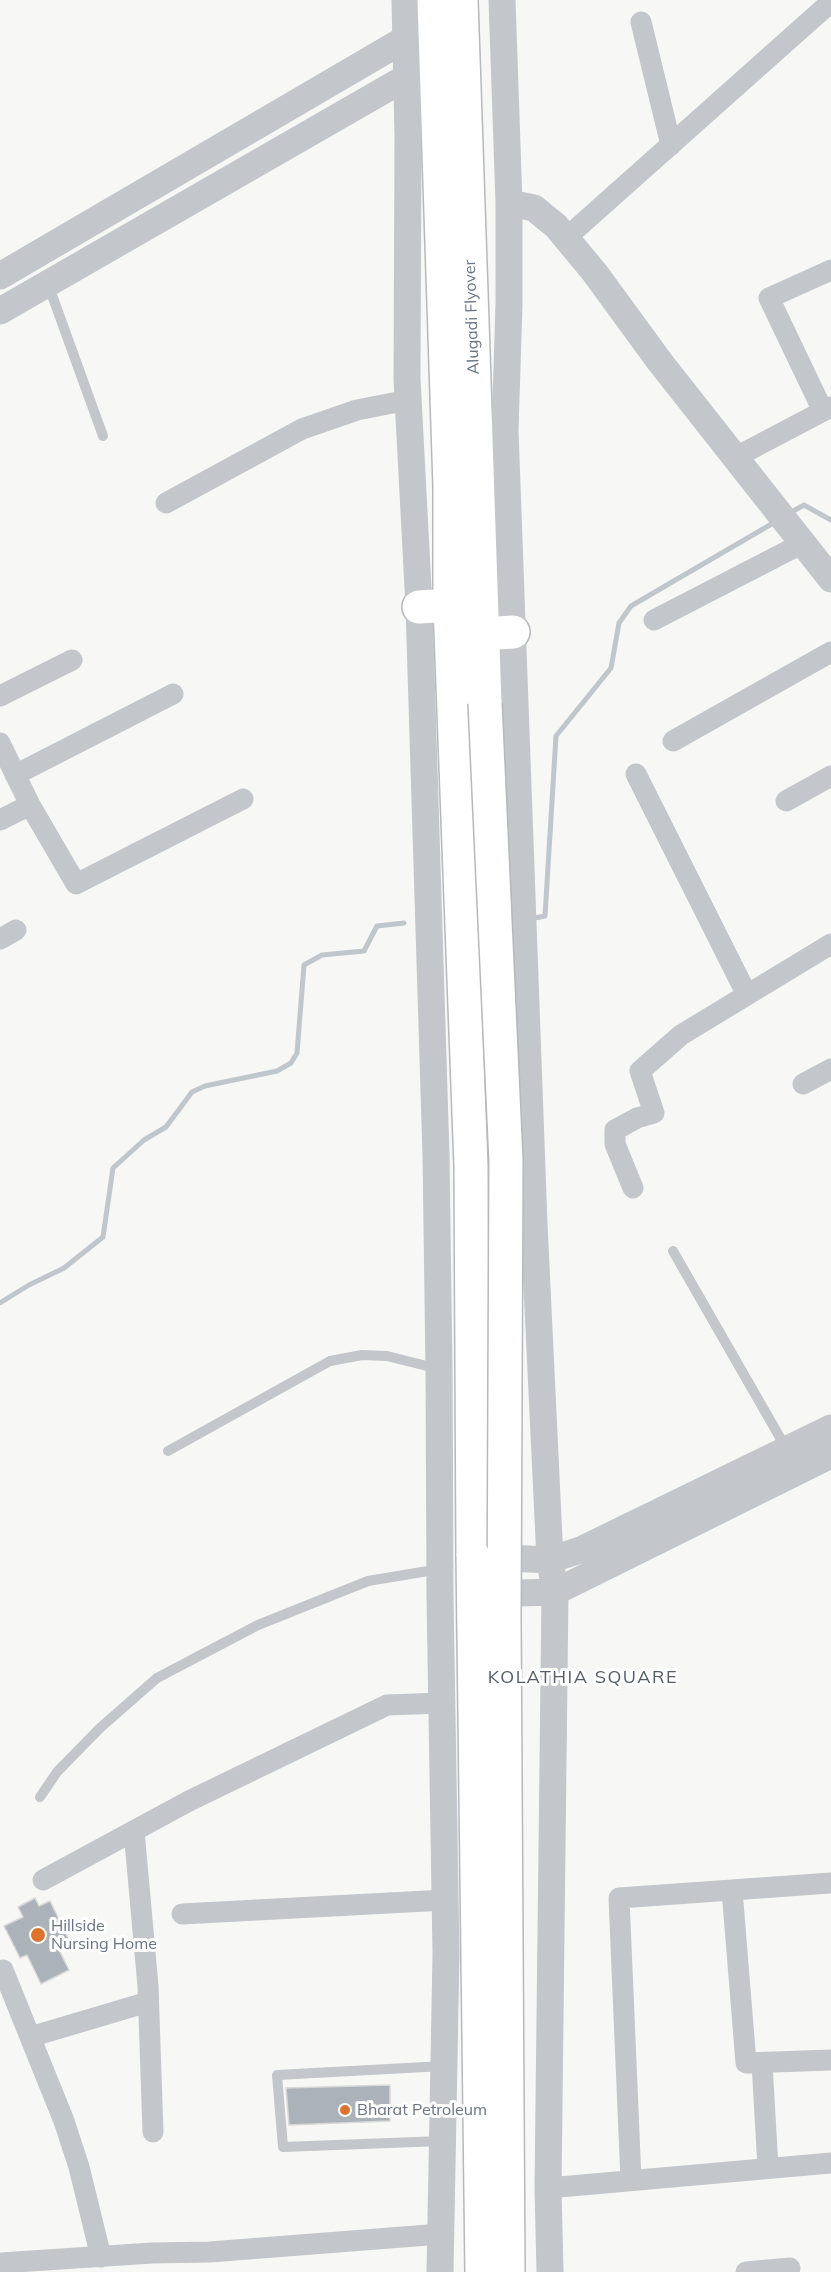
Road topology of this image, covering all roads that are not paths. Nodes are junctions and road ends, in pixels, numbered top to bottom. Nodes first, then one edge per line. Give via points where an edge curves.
1 (405, 0) edge
2 (434, 0) edge
3 (461, 0) edge
4 (502, 0) edge
5 (831, 2) edge
6 (640, 22) dead end
7 (406, 38) junction
8 (407, 77) junction
9 (670, 145) junction
10 (509, 203) junction
11 (566, 238) junction
12 (831, 270) edge
13 (0, 276) edge
14 (48, 284) junction
15 (0, 311) edge
16 (408, 400) junction
17 (827, 409) edge
18 (103, 436) dead end
19 (734, 458) junction
20 (166, 503) dead end
21 (800, 538) junction
22 (831, 579) edge
23 (435, 606) junction
24 (654, 620) dead end
25 (498, 633) junction
26 (831, 652) edge
27 (72, 660) dead end
28 (173, 694) dead end
29 (0, 696) edge
30 (469, 702) junction
31 (673, 741) dead end
32 (0, 743) edge
33 (636, 774) dead end
34 (15, 775) junction
35 (831, 776) edge
36 (243, 799) dead end
37 (786, 801) dead end
38 (30, 805) junction
39 (0, 820) edge
40 (831, 944) edge
41 (747, 995) junction
42 (831, 1069) edge
43 (803, 1084) dead end
44 (633, 1188) dead end
45 (673, 1251) dead end
46 (439, 1369) junction
47 (831, 1428) edge
48 (787, 1449) junction
49 (168, 1451) dead end
50 (831, 1455) edge
51 (550, 1560) junction
52 (440, 1562) junction
53 (555, 1592) junction
54 (440, 1596) junction
55 (442, 1703) junction
56 (40, 1797) dead end
57 (134, 1831) junction
58 (43, 1881) dead end
59 (831, 1883) edge
60 (732, 1890) junction
61 (446, 1900) junction
62 (182, 1914) dead end
63 (3, 1970) dead end
64 (148, 2002) junction
65 (30, 2037) junction
66 (831, 2060) edge
67 (762, 2063) junction
68 (444, 2066) junction
69 (153, 2132) dead end
70 (442, 2141) junction
71 (831, 2163) edge
72 (768, 2168) junction
73 (631, 2180) junction
74 (549, 2188) junction
75 (441, 2235) junction
76 (101, 2257) junction
77 (0, 2263) edge
78 (790, 2268) dead end
79 (440, 2272) edge
80 (482, 2272) edge
81 (508, 2272) edge
82 (550, 2272) edge
83 (746, 2272) edge

1 - 7 street
2 - 23 highway, Alugadi Flyover via 450,487
3 - 25 highway, Alugadi Flyover via 476,437
4 - 10 street
5 - 9 street
6 - 9 street
7 - 8 street
7 - 13 street
8 - 14 street
8 - 16 street
9 - 11 street
10 - 11 street via 534,208
10 - 25 street
11 - 19 street
12 - 17 street via 769,297
14 - 15 street
14 - 18 lane
16 - 20 street via 357,410 302,429
16 - 23 street
17 - 19 street
19 - 21 street
21 - 22 street
21 - 24 street
23 - 30 highway, Alugadi Flyover
23 - 46 street
25 - 30 highway, Alugadi Flyover
25 - 51 street via 524,920
26 - 31 street
27 - 29 street
28 - 34 street
30 - 80 highway, bridge
30 - 81 highway, bridge via 507,1202 504,1630
32 - 34 street
33 - 41 street
34 - 38 street
35 - 37 street
36 - 38 street via 76,884
38 - 39 street
40 - 41 street
41 - 44 street via 681,1035 640,1071 654,1113 615,1130 615,1144
42 - 43 street
45 - 48 lane
46 - 49 lane via 387,1356 362,1355 330,1361
46 - 52 street
47 - 48 street
48 - 51 street via 583,1549
50 - 53 street
51 - 52 street
51 - 53 street
52 - 54 street
52 - 56 lane via 368,1581 258,1625 157,1678 85,1743
53 - 54 street
53 - 74 street
54 - 55 street
55 - 57 street via 387,1704
55 - 61 street
57 - 58 street
57 - 64 street
59 - 60 street
60 - 67 street via 746,2063
60 - 73 street via 619,1898
61 - 62 street
61 - 68 street
63 - 65 street
64 - 65 street
64 - 69 street
65 - 76 street via 79,2167
66 - 67 street
67 - 72 street
68 - 70 street
68 - 70 lane via 277,2075 283,2147
70 - 75 street
71 - 72 street
72 - 73 street
73 - 74 street
74 - 82 street
75 - 76 street
75 - 79 street
76 - 77 street
78 - 83 street

